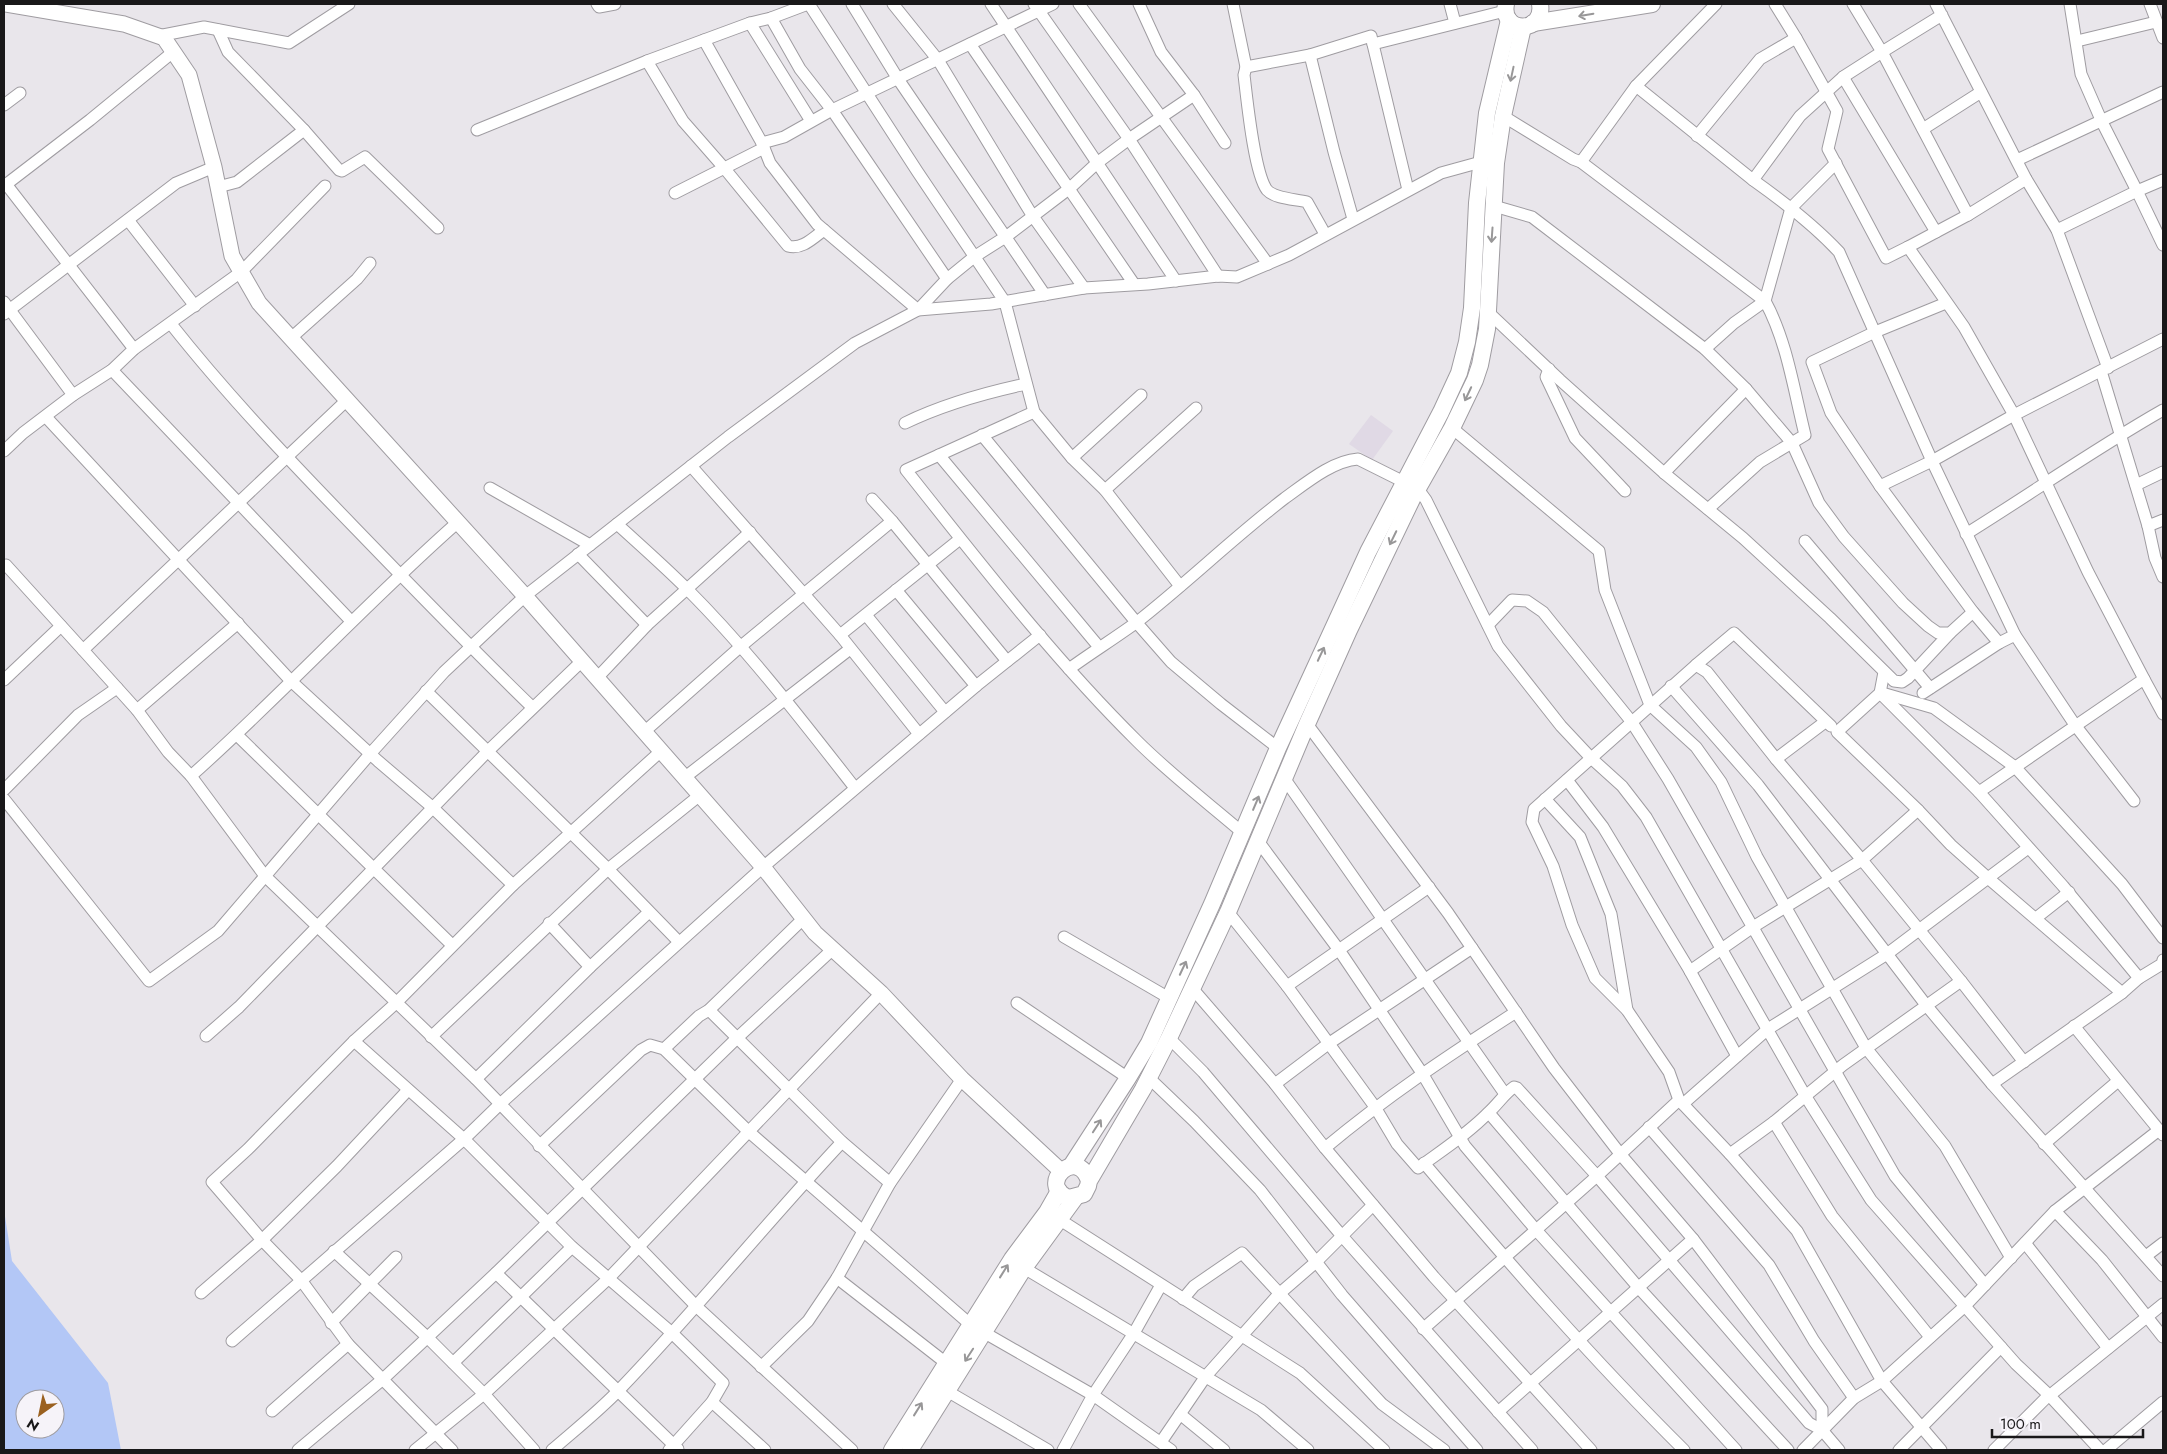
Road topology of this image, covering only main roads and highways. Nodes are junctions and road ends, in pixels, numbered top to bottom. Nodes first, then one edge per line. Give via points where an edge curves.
1 (1540, 4) edge
2 (1652, 4) edge
3 (1515, 17) edge
4 (1489, 163) junction
5 (1066, 1169) junction
6 (1089, 1181) junction
7 (1059, 1191) junction
8 (1074, 1198) junction
9 (1053, 1216) junction
10 (977, 1330) junction
11 (892, 1450) edge
12 (910, 1450) edge

1 - 3 main road via 1540,14
2 -> 3 main road
3 -> 4 main road via 1503,116
3 - 4 main road via 1487,113
5 -> 4 main road via 1148,1043 1364,561 1441,412 1463,360 1472,308 1477,203
4 -> 6 main road via 1494,206 1488,312 1480,365 1452,428 1418,489 1349,630 1228,912 1169,1038
5 - 6 main road via 1080,1168
5 - 7 main road via 1057,1179
6 - 8 main road via 1084,1194
7 - 8 main road
7 - 9 main road
8 - 9 main road
9 - 10 main road via 1024,1268
10 -> 9 main road via 1012,1259
11 -> 10 main road via 946,1363
10 -> 12 main road via 947,1391

